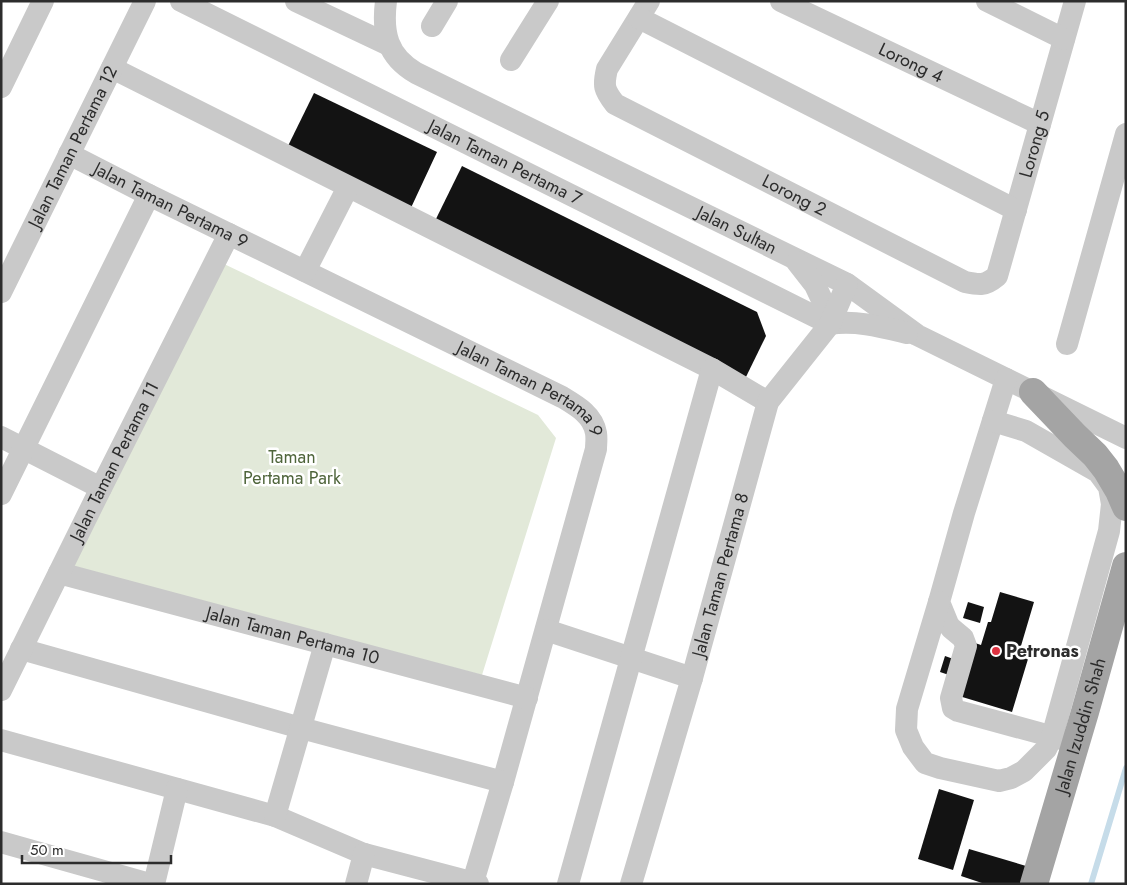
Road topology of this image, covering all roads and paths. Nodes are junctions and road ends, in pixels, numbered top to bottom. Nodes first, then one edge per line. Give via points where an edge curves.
1 (43, 1) edge
2 (145, 1) edge
3 (181, 1) edge
4 (296, 1) edge
5 (386, 1) edge
6 (447, 1) edge
7 (548, 1) edge
8 (781, 1) edge
9 (988, 1) edge
10 (1075, 1) edge
11 (644, 10) edge
12 (432, 26) dead end
13 (1064, 39) junction
14 (389, 45) junction
15 (512, 60) dead end
16 (112, 68) junction
17 (1, 87) edge
18 (1040, 124) junction
19 (1126, 134) edge
20 (70, 154) junction
21 (1122, 160) edge
22 (348, 187) junction
23 (149, 195) junction
24 (1016, 210) junction
25 (229, 234) junction
26 (794, 258) junction
27 (305, 271) junction
28 (989, 283) joint
29 (847, 284) junction
30 (1, 292) edge
31 (830, 324) junction
32 (917, 335) junction
33 (1067, 344) dead end
34 (712, 369) junction
35 (1006, 379) junction
36 (1033, 392) junction
37 (768, 402) junction
38 (993, 421) junction
39 (1, 437) edge
40 (1126, 438) edge
41 (24, 448) junction
42 (101, 488) junction
43 (1, 494) edge
44 (1126, 507) edge
45 (1126, 546) edge
46 (59, 573) junction
47 (1123, 575) edge
48 (939, 602) junction
49 (546, 630) junction
50 (325, 644) junction
51 (21, 649) junction
52 (630, 658) junction
53 (692, 678) junction
54 (1, 690) edge
55 (527, 698) junction
56 (301, 728) junction
57 (1, 740) edge
58 (1064, 740) junction
59 (503, 782) junction
60 (177, 789) junction
61 (275, 816) junction
62 (1, 842) edge
63 (364, 854) junction
64 (475, 883) edge
65 (150, 884) edge
66 (154, 884) edge
67 (356, 884) edge
68 (568, 884) edge
69 (631, 884) edge
70 (1034, 884) edge

1 - 17 street
2 - 16 street, Jalan Taman Pertama 12
3 - 31 street, Jalan Taman Pertama 7
4 - 14 street
5 - 14 street, Jalan Sultan via 385,32
6 - 12 street
7 - 15 street
8 - 18 street, Lorong 4
9 - 13 street
10 - 13 street, Lorong 5
11 - 24 street
11 - 28 street, Lorong 2 via 607,69 604,80 606,93 614,104 965,282
13 - 18 street, Lorong 5
14 - 26 street, Jalan Sultan via 406,67 416,73
16 - 20 street, Jalan Taman Pertama 12
16 - 22 street
18 - 24 street, Lorong 5
19 - 21 street
20 - 23 street, Jalan Taman Pertama 9
20 - 30 street, Jalan Taman Pertama 12
21 - 33 street
22 - 27 street
22 - 34 street
23 - 25 street, Jalan Taman Pertama 9
23 - 41 street
24 - 28 street, Lorong 5 via 997,276
25 - 27 street, Jalan Taman Pertama 9
25 - 42 street, Jalan Taman Pertama 11
26 - 29 street, Jalan Sultan
26 - 31 street via 815,285
27 - 49 street, Jalan Taman Pertama 9 via 562,397 590,418 596,433 596,449
29 - 31 street, Jalan Taman Pertama 8
29 - 32 street, Jalan Sultan
31 - 32 street via 843,322 878,326
31 - 37 street, Jalan Taman Pertama 8
32 - 35 street, Jalan Sultan
34 - 37 street
34 - 52 street
35 - 36 street, Jalan Sultan
35 - 38 street
36 - 40 street, Jalan Sultan
36 - 44 main road via 1095,455
37 - 53 street, Jalan Taman Pertama 8
38 - 48 street
38 - 58 street via 1026,431 1098,472 1109,487 1112,504 1109,531
39 - 41 street
41 - 42 street
41 - 43 street
42 - 46 street, Jalan Taman Pertama 11
45 - 47 main road, Jalan Izuddin Shah
46 - 50 street, Jalan Taman Pertama 10
46 - 51 street, Jalan Taman Pertama 11
47 - 58 main road, Jalan Izuddin Shah
48 - 58 street via 948,624 963,638 966,646 951,698 953,708
48 - 58 street via 907,710 906,730 913,747 925,762 999,781 1024,771 1046,749
49 - 52 street
49 - 55 street, Jalan Taman Pertama 9
50 - 55 street, Jalan Taman Pertama 10
50 - 56 street
51 - 54 street, Jalan Taman Pertama 11
51 - 56 street
52 - 53 street
52 - 68 street
53 - 69 street, Jalan Taman Pertama 8
55 - 59 street, Jalan Taman Pertama 9
56 - 59 street
56 - 61 street
57 - 60 street
58 - 70 main road, Jalan Izuddin Shah
59 - 64 street, Jalan Taman Pertama 9
60 - 61 street
60 - 66 street
61 - 63 street
62 - 65 street
63 - 64 street
63 - 67 street

